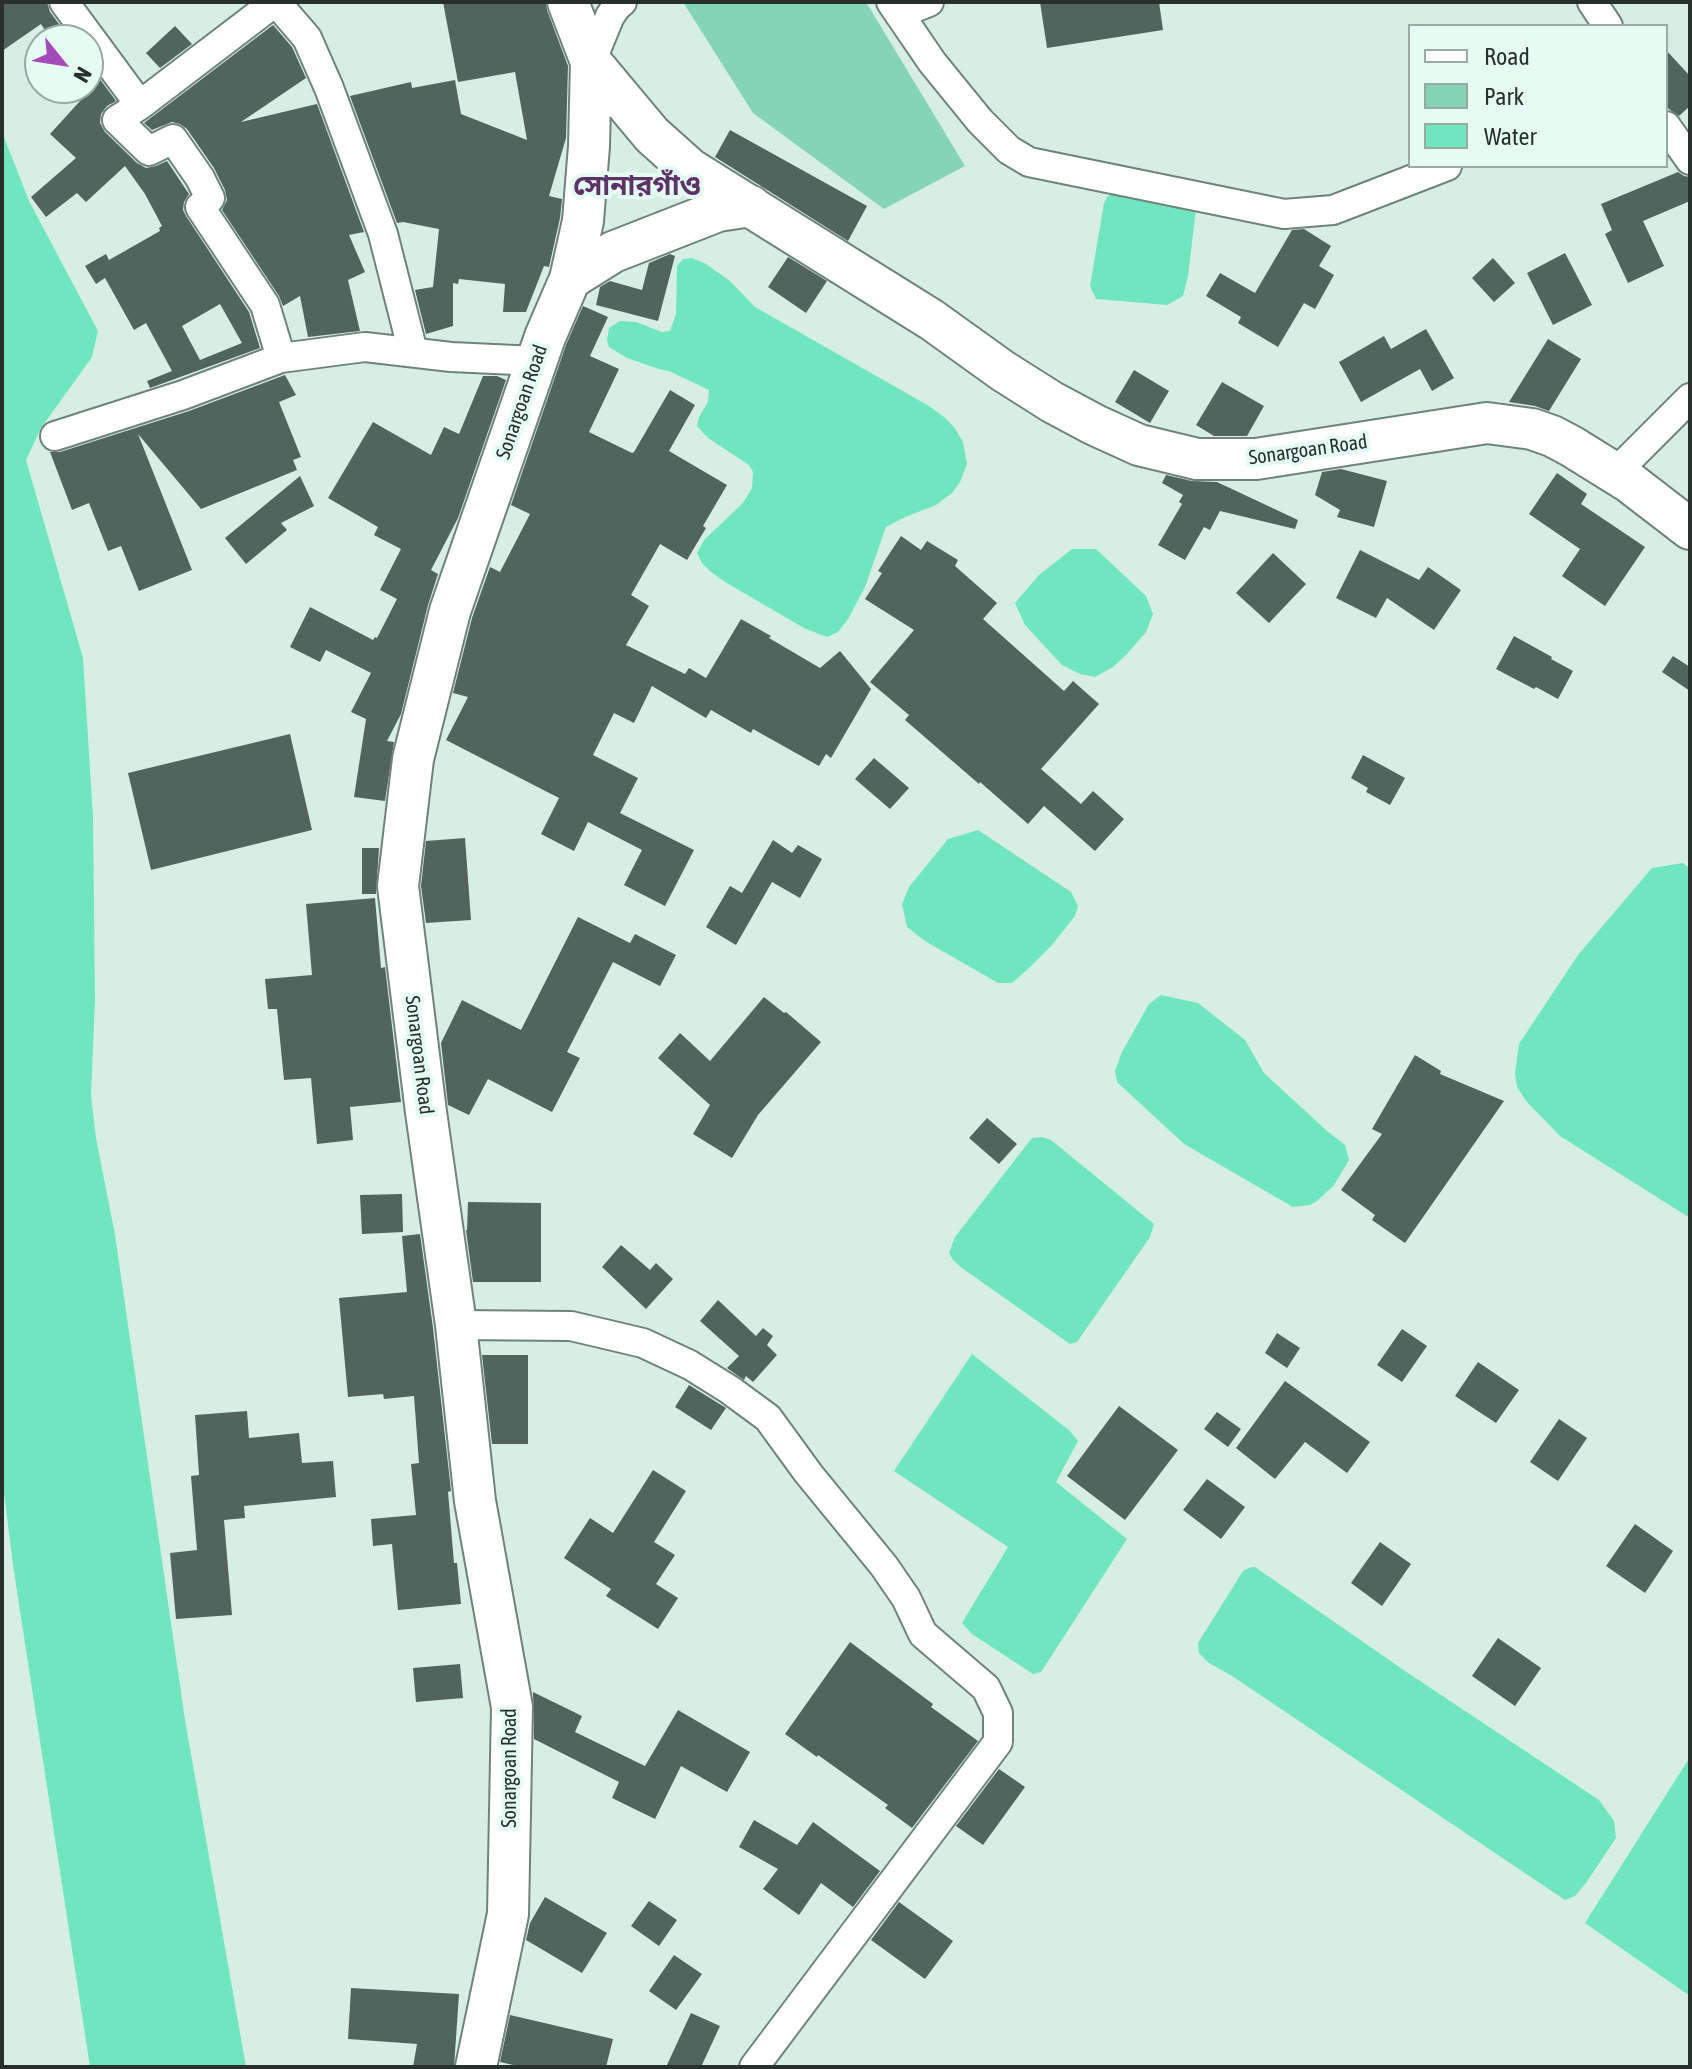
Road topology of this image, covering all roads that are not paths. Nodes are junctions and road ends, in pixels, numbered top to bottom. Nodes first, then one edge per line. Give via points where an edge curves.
1 (64, 2) edge
2 (275, 2) edge
3 (568, 2) edge
4 (622, 2) edge
5 (929, 2) edge
6 (1592, 2) edge
7 (895, 8) edge
8 (1607, 24) edge
9 (591, 62) junction
10 (140, 105) junction
11 (1668, 129) edge
12 (1690, 160) edge
13 (1442, 168) edge
14 (751, 206) junction
15 (570, 279) junction
16 (413, 352) junction
17 (281, 358) junction
18 (537, 361) junction
19 (1690, 398) edge
20 (55, 436) dead end
21 (1615, 473) junction
22 (1690, 529) edge
23 (456, 1325) junction
24 (476, 2067) edge
25 (754, 2067) edge

1 - 10 street
2 - 10 street
2 - 16 street via 307,38 329,88 383,234
3 - 9 main road, Sonargoan Road
4 - 9 street via 610,16
5 - 7 street
6 - 8 street
7 - 13 street via 980,121 1029,162 1284,214 1333,210
9 - 14 main road, Sonargoan Road via 652,135 690,169
9 - 15 main road, Sonargoan Road via 583,221
10 - 17 street via 117,120 149,151 173,139 200,178 210,198 200,207 265,305
11 - 12 street
14 - 15 main road via 718,211 613,252
14 - 21 main road, Sonargoan Road via 1052,402 1139,445 1197,459 1256,459 1487,423 1552,436
15 - 18 main road, Sonargoan Road
16 - 17 street via 365,347
16 - 18 street
17 - 20 street
18 - 23 main road, Sonargoan Road via 450,611 413,759 398,886
19 - 21 street
21 - 22 main road, Sonargoan Road
23 - 24 main road, Sonargoan Road via 475,1501 512,1707 508,1914
23 - 25 street via 571,1326 643,1343 730,1390 768,1418 884,1566 923,1634 986,1688 998,1713 998,1742

